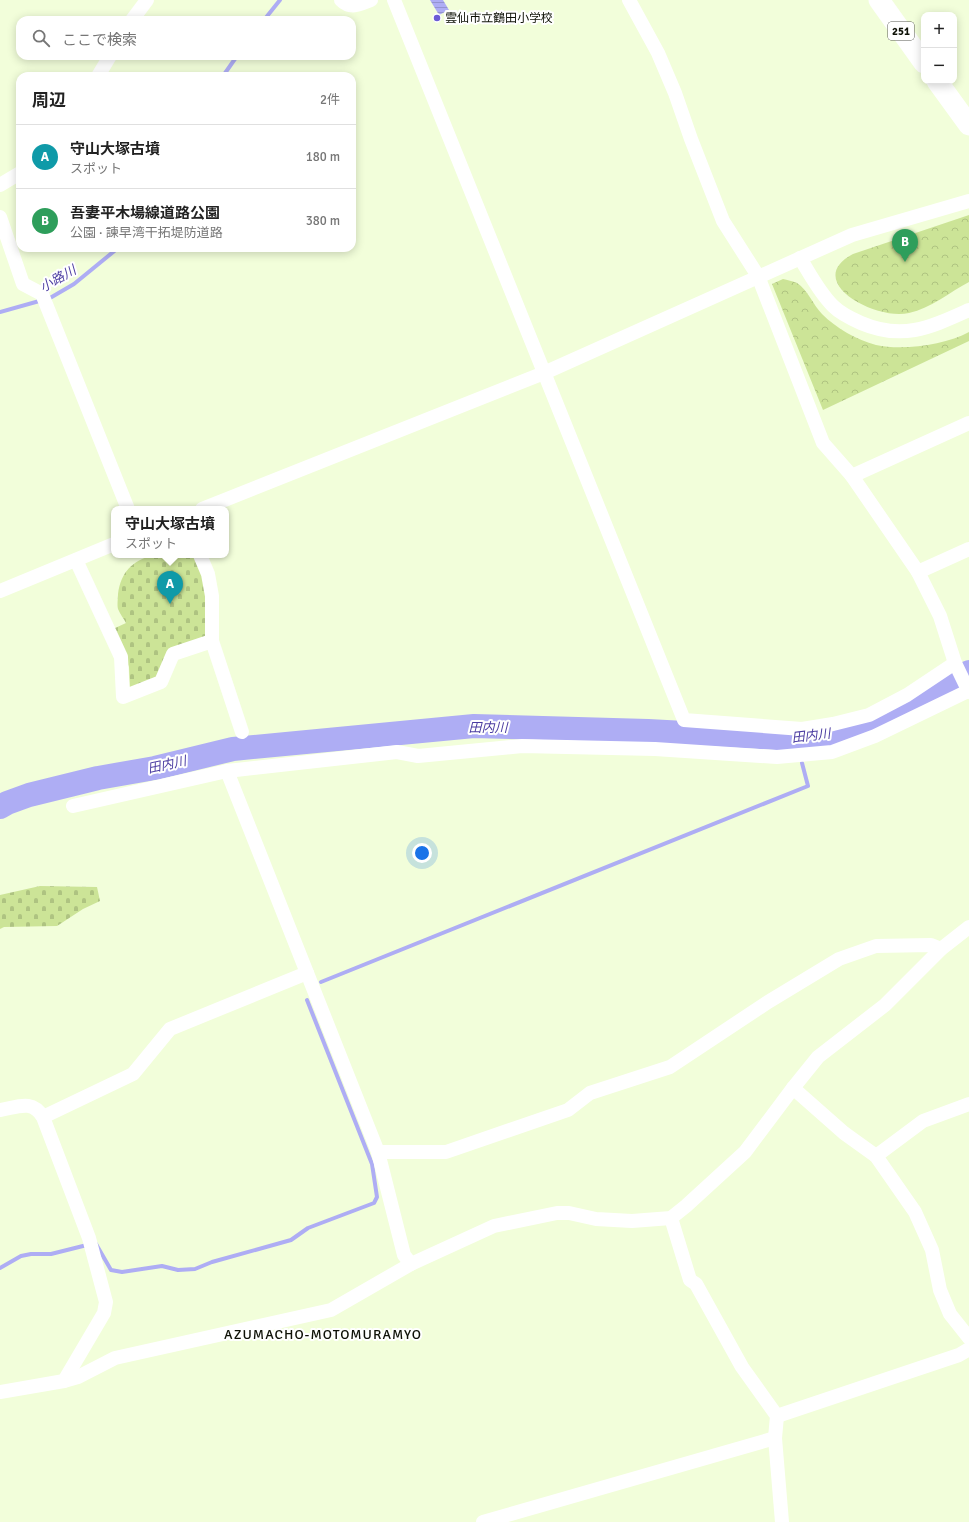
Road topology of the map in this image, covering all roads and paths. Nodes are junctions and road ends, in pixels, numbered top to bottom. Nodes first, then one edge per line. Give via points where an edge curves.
1 (147, 0) edge
2 (341, 0) edge
3 (371, 0) edge
4 (394, 0) edge
5 (629, 0) edge
6 (879, 0) edge
7 (135, 16) edge
8 (921, 59) edge
9 (108, 60) edge
10 (100, 72) edge
11 (939, 84) edge
12 (969, 125) edge
13 (16, 175) edge
14 (0, 185) edge
15 (969, 201) edge
16 (0, 217) edge
17 (800, 258) junction
18 (758, 276) junction
19 (969, 310) edge
20 (544, 373) junction
21 (969, 423) edge
22 (852, 476) junction
23 (127, 506) edge
24 (210, 506) edge
25 (111, 545) edge
26 (969, 549) edge
27 (201, 558) edge
28 (76, 560) junction
29 (918, 572) junction
30 (0, 591) edge
31 (212, 641) junction
32 (956, 665) junction
33 (968, 690) edge
34 (242, 732) dead end
35 (227, 771) junction
36 (73, 806) dead end
37 (969, 927) edge
38 (941, 949) junction
39 (307, 974) junction
40 (793, 1088) junction
41 (969, 1104) edge
42 (0, 1110) edge
43 (43, 1117) junction
44 (378, 1152) junction
45 (876, 1156) junction
46 (671, 1218) junction
47 (411, 1264) junction
48 (969, 1338) edge
49 (969, 1349) edge
50 (64, 1381) junction
51 (0, 1392) edge
52 (777, 1416) junction
53 (775, 1438) junction
54 (483, 1522) edge
55 (782, 1522) edge

1 - 7 street
2 - 3 street via 345,4 355,6
4 - 20 street
5 - 18 street via 658,53 723,221
6 - 8 highway, 251
9 - 10 street
11 - 12 highway
13 - 14 street
15 - 17 street via 852,235
16 - 23 street via 23,284 42,294 45,300
17 - 18 street
17 - 19 street via 834,307 870,327 910,332
18 - 20 street
18 - 22 street via 824,443
20 - 24 street
20 - 32 street via 684,720 802,729 833,724 869,715 908,695
21 - 22 street
22 - 29 street
25 - 28 street
26 - 29 street
27 - 31 street via 208,574 212,596
28 - 30 street
28 - 31 street via 121,657 123,697 161,682 173,654
29 - 32 street via 940,616
31 - 34 street
32 - 33 street
33 - 35 street via 875,736 832,752 777,757 655,749 522,746 418,756 397,752
35 - 36 street
35 - 39 street
37 - 38 street
38 - 40 street via 885,1005 818,1057
38 - 44 street via 931,945 876,946 839,959 670,1067 590,1093 568,1110 446,1152
39 - 43 street via 170,1029 133,1074
39 - 44 street
40 - 45 street via 844,1133
40 - 46 street via 745,1152
41 - 45 street via 923,1121
42 - 43 street via 28,1105 34,1106
43 - 50 street via 89,1238 106,1302 104,1313
44 - 47 street via 404,1255
45 - 48 street via 915,1212 932,1250 940,1290 950,1314
46 - 47 street via 632,1221 557,1213 494,1226
46 - 52 street via 690,1280 696,1284 742,1367
47 - 50 street via 331,1310 115,1358 78,1377
49 - 52 street via 959,1356
50 - 51 street
52 - 53 street
53 - 54 street
53 - 55 street

